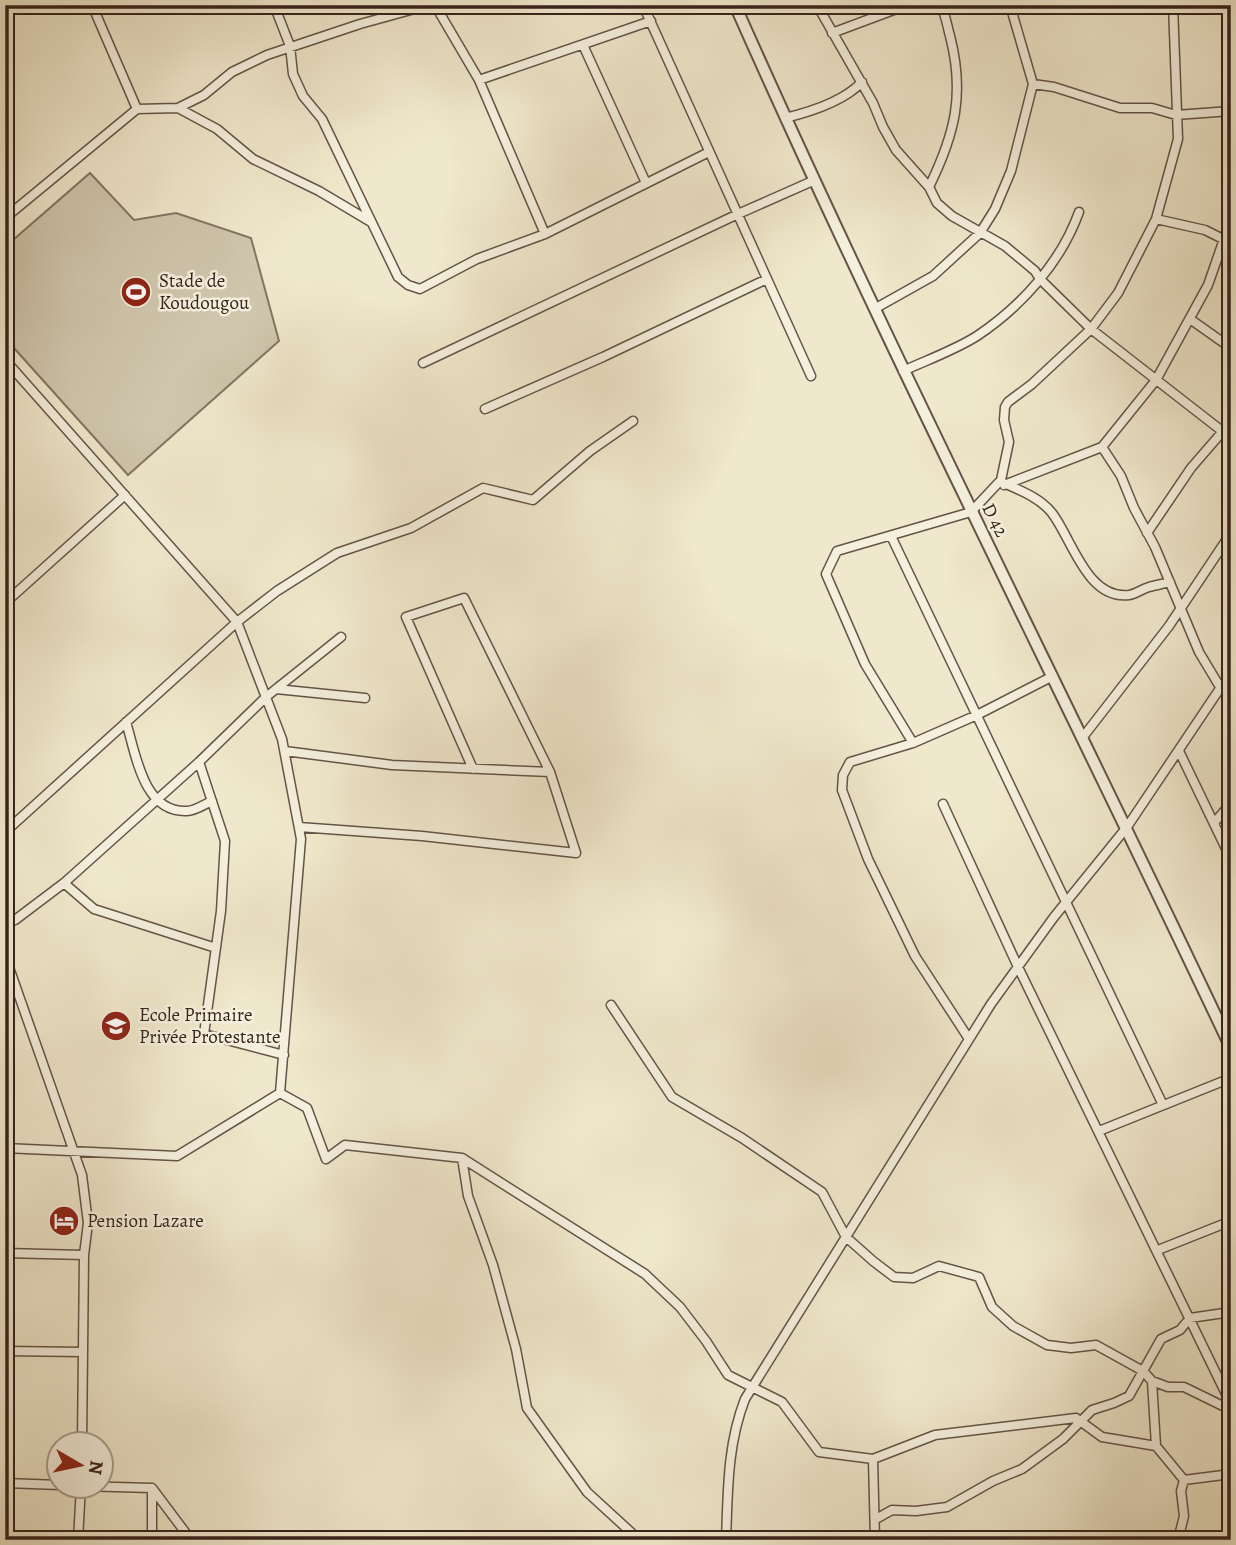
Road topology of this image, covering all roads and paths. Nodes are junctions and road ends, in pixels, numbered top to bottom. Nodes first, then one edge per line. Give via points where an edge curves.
1 (92, 5) edge
2 (274, 5) edge
3 (429, 5) edge
4 (435, 5) edge
5 (643, 5) edge
6 (735, 5) edge
7 (817, 5) edge
8 (907, 5) edge
9 (940, 5) edge
10 (1010, 5) edge
11 (1173, 5) edge
12 (651, 21) junction
13 (832, 33) junction
14 (583, 45) junction
15 (290, 46) junction
16 (479, 80) junction
17 (862, 82) junction
18 (1033, 84) junction
19 (178, 108) junction
20 (137, 109) junction
21 (1231, 111) edge
22 (1176, 115) junction
23 (785, 118) junction
24 (709, 152) junction
25 (815, 180) junction
26 (646, 183) junction
27 (929, 187) junction
28 (1080, 212) dead end
29 (738, 214) junction
30 (5, 218) edge
31 (1156, 219) junction
32 (1231, 219) edge
33 (373, 223) junction
34 (980, 233) junction
35 (545, 234) junction
36 (1227, 240) edge
37 (767, 279) junction
38 (1040, 279) junction
39 (876, 308) junction
40 (1190, 319) junction
41 (1091, 328) junction
42 (1231, 348) edge
43 (5, 360) edge
44 (423, 363) dead end
45 (903, 371) junction
46 (811, 376) dead end
47 (1156, 380) junction
48 (485, 409) dead end
49 (633, 421) dead end
50 (1223, 431) junction
51 (1231, 438) edge
52 (1102, 447) junction
53 (1006, 484) junction
54 (995, 489) junction
55 (125, 495) junction
56 (971, 512) junction
57 (1147, 533) junction
58 (1231, 533) edge
59 (891, 536) junction
60 (1170, 582) junction
61 (5, 603) edge
62 (1181, 608) junction
63 (237, 622) junction
64 (341, 637) dead end
65 (1231, 672) edge
66 (1053, 676) junction
67 (1220, 687) junction
68 (276, 689) junction
69 (266, 697) junction
70 (365, 698) dead end
71 (977, 715) junction
72 (126, 722) junction
73 (1083, 737) junction
74 (913, 743) junction
75 (285, 751) junction
76 (1179, 751) junction
77 (199, 762) junction
78 (473, 769) junction
79 (550, 772) junction
80 (156, 801) junction
81 (212, 801) junction
82 (1231, 803) edge
83 (943, 804) dead end
84 (1214, 823) junction
85 (299, 827) junction
86 (1126, 827) junction
87 (5, 832) edge
88 (1231, 859) edge
89 (64, 883) junction
90 (1066, 902) junction
91 (5, 924) edge
92 (216, 948) junction
93 (5, 956) edge
94 (1018, 967) junction
95 (611, 1005) dead end
96 (969, 1040) junction
97 (1231, 1048) edge
98 (284, 1055) junction
99 (1231, 1078) edge
100 (280, 1093) junction
101 (1163, 1105) junction
102 (1099, 1131) junction
103 (5, 1149) edge
104 (75, 1152) junction
105 (462, 1158) junction
106 (1231, 1221) edge
107 (846, 1237) junction
108 (1158, 1250) junction
109 (5, 1253) edge
110 (84, 1255) junction
111 (1231, 1312) edge
112 (1190, 1318) junction
113 (5, 1351) edge
114 (83, 1352) junction
115 (1143, 1371) junction
116 (1152, 1381) junction
117 (752, 1388) junction
118 (1231, 1404) edge
119 (1231, 1410) edge
120 (1082, 1422) junction
121 (82, 1430) edge
122 (1156, 1446) junction
123 (873, 1459) junction
124 (1231, 1474) edge
125 (1184, 1480) junction
126 (5, 1483) edge
127 (46, 1484) edge
128 (116, 1487) edge
129 (152, 1488) junction
130 (79, 1500) edge
131 (876, 1519) junction
132 (78, 1540) edge
133 (152, 1540) edge
134 (191, 1540) edge
135 (635, 1540) edge
136 (726, 1540) edge
137 (875, 1540) edge
138 (1178, 1540) edge

1 - 20 street
2 - 15 street
3 - 15 street
4 - 16 street
5 - 12 street
6 - 23 street, D 42 / D 42
7 - 13 street
8 - 13 street
9 - 27 street via 956,61 958,97 944,157
10 - 18 street
11 - 22 street
12 - 14 street
12 - 24 street
13 - 17 street
14 - 16 street
14 - 26 street
15 - 19 street via 232,72 204,95
15 - 33 street via 293,74 303,96 322,119
16 - 35 street
17 - 23 street via 813,111
17 - 27 street via 896,150
18 - 22 street via 1120,108 1152,108
18 - 34 street via 1011,171
19 - 20 street
19 - 33 street via 217,130 253,159
20 - 30 street
21 - 22 street
22 - 31 street via 1178,139
23 - 25 street, D 42 / D 42
24 - 26 street
24 - 29 street
25 - 29 street
25 - 39 street, D 42 / D 42
26 - 35 street
27 - 34 street via 937,203
28 - 38 street
29 - 37 street
29 - 44 street
31 - 36 street
31 - 41 street via 1118,293
32 - 36 street
33 - 35 street via 398,278 420,289 477,260
34 - 38 street via 1005,246
34 - 39 street via 933,276
36 - 40 street
37 - 46 street
37 - 48 street
38 - 41 street
38 - 45 street via 975,337
39 - 45 street, D 42 / D 42
40 - 42 street
40 - 47 street
41 - 47 street
41 - 54 street via 1004,407 1009,442
43 - 55 street
45 - 56 street, D 42 / D 42
47 - 50 street
47 - 52 street
49 - 63 street via 533,500 483,488 411,528 337,553
50 - 51 street
50 - 57 street via 1191,468
52 - 53 street
52 - 57 street
53 - 54 street
53 - 60 street via 1051,511 1081,565 1098,585 1116,595 1131,595
54 - 56 street
55 - 61 street
55 - 63 street
56 - 59 street
56 - 66 street, D 42 / D 42
57 - 60 street
58 - 62 street
59 - 71 street
59 - 74 street via 837,551 826,574 866,664
60 - 62 street
62 - 67 street
62 - 73 street
63 - 69 street
63 - 72 street
64 - 68 street
65 - 67 street
66 - 71 street
66 - 73 street, D 42 / D 42
67 - 76 street
68 - 69 street
68 - 70 street
69 - 75 street
69 - 77 street
71 - 74 street
71 - 90 street
72 - 80 street via 145,783
72 - 87 street
73 - 86 street, D 42 / D 42
74 - 96 street via 850,762 842,790 868,859 915,956
75 - 78 street via 391,765
75 - 85 street
76 - 84 street
76 - 86 street
77 - 80 street
77 - 81 street
78 - 79 street
78 - 79 street via 406,617 464,598
79 - 85 street via 576,853
80 - 81 street via 188,812
80 - 89 street
81 - 92 street via 225,841
82 - 84 street
83 - 94 street
84 - 88 street
85 - 98 street
86 - 90 street
86 - 97 street, D 42 / D 42
89 - 91 street
89 - 92 street via 94,909
90 - 94 street
90 - 101 street
92 - 98 street via 204,1034
93 - 104 street
94 - 96 street
94 - 102 street
95 - 107 street via 672,1097 822,1192
96 - 107 street
98 - 100 street
99 - 101 street
100 - 104 street via 177,1156
100 - 105 street via 307,1108 326,1159 345,1145
101 - 102 street
102 - 108 street
103 - 104 street
104 - 110 street via 88,1223
105 - 117 street via 645,1274 680,1307 728,1375
105 - 135 street via 468,1196 494,1265 513,1337 527,1408 587,1492
106 - 108 street
107 - 115 street via 894,1277 913,1278 939,1266 979,1277 992,1307 1013,1326 1047,1345 1096,1345
107 - 117 street
108 - 112 street
109 - 110 street
110 - 114 street
111 - 112 street
112 - 115 street via 1180,1330 1161,1339
112 - 118 street
113 - 114 street
114 - 121 street
115 - 116 street
115 - 120 street via 1129,1396 1092,1410
116 - 119 street via 1184,1387
116 - 122 street
117 - 123 street via 782,1402 818,1452
117 - 136 street via 738,1416 730,1452
120 - 122 street via 1102,1437
120 - 123 street via 1076,1418 935,1435
120 - 131 street via 1022,1469 947,1507 892,1510
122 - 125 street
123 - 131 street
124 - 125 street
125 - 138 street via 1184,1516
126 - 127 street
128 - 129 street
129 - 133 street
129 - 134 street
130 - 132 street
131 - 137 street

